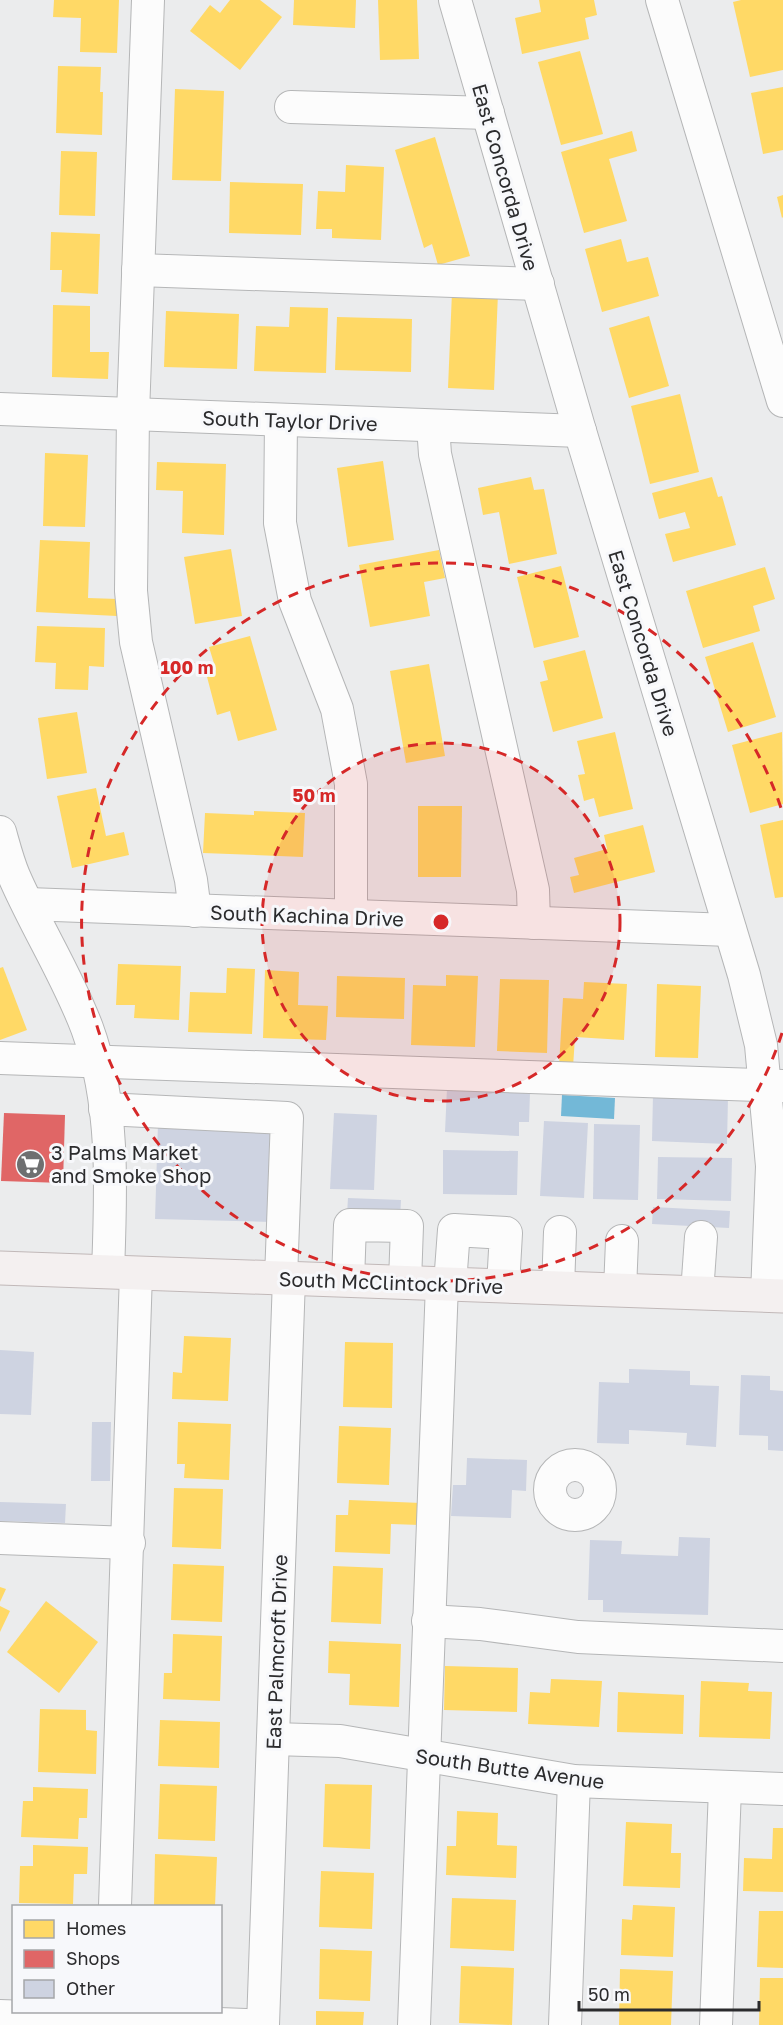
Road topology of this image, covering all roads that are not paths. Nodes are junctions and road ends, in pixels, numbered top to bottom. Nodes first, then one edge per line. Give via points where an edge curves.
1 (147, 0) edge
2 (455, 0) edge
3 (662, 0) edge
4 (291, 106) dead end
5 (488, 113) junction
6 (138, 270) junction
7 (537, 284) junction
8 (783, 401) edge
9 (0, 409) edge
10 (133, 414) junction
11 (281, 420) junction
12 (433, 426) junction
13 (580, 431) junction
14 (0, 832) edge
15 (6, 876) edge
16 (28, 904) junction
17 (195, 910) junction
18 (351, 916) junction
19 (534, 923) junction
20 (730, 930) junction
21 (0, 1058) edge
22 (96, 1062) junction
23 (775, 1086) edge
24 (105, 1109) junction
25 (560, 1232) dead end
26 (701, 1237) dead end
27 (622, 1242) dead end
28 (0, 1268) edge
29 (122, 1272) junction
30 (285, 1278) junction
31 (348, 1280) junction
32 (405, 1282) junction
33 (446, 1284) junction
34 (503, 1286) junction
35 (558, 1288) junction
36 (620, 1290) junction
37 (697, 1293) junction
38 (775, 1296) edge
39 (0, 1538) edge
40 (129, 1543) junction
41 (428, 1622) junction
42 (783, 1646) edge
43 (273, 1739) junction
44 (423, 1756) junction
45 (574, 1781) junction
46 (725, 1788) junction
47 (783, 1789) edge
48 (116, 1905) edge
49 (0, 2016) edge
50 (111, 2019) edge
51 (246, 2025) edge
52 (263, 2025) edge
53 (414, 2025) edge
54 (565, 2025) edge
55 (716, 2025) edge

1 - 6 street
2 - 5 street, East Concorda Drive
3 - 8 street
4 - 5 street
5 - 7 street, East Concorda Drive
6 - 7 street
6 - 10 street
7 - 13 street, East Concorda Drive
9 - 10 street, South Taylor Drive
10 - 11 street, South Taylor Drive
10 - 17 street via 131,591 136,642
11 - 12 street, South Taylor Drive
11 - 18 street via 280,523 295,601 337,709 351,784
12 - 13 street, South Taylor Drive
12 - 19 street via 435,454 533,890
13 - 20 street, East Concorda Drive
14 - 15 street
15 - 16 street
16 - 17 street, South Kachina Drive
16 - 22 street via 87,1028
17 - 18 street, South Kachina Drive
18 - 19 street, South Kachina Drive
19 - 20 street, South Kachina Drive
20 - 23 street, East Concorda Drive
21 - 22 street
22 - 23 street
22 - 24 street
23 - 38 street, East Concorda Drive via 771,1249
24 - 29 street
24 - 30 street, East Palmcroft Drive via 287,1118
25 - 35 street
26 - 37 street
27 - 36 street
28 - 29 main road, South McClintock Drive
29 - 30 main road, South McClintock Drive
29 - 40 street
30 - 31 main road, South McClintock Drive
30 - 43 street, East Palmcroft Drive
31 - 32 main road, South McClintock Drive
31 - 32 street via 350,1225 407,1226
32 - 33 main road, South McClintock Drive
33 - 34 main road, South McClintock Drive
33 - 34 street via 453,1230 506,1233
33 - 41 street
34 - 35 main road, South McClintock Drive
35 - 36 main road, South McClintock Drive
36 - 37 main road, South McClintock Drive
37 - 38 main road, South McClintock Drive
39 - 40 street
40 - 48 street
41 - 42 street via 480,1624 578,1637
41 - 44 street
43 - 44 street, South Butte Avenue via 340,1741
43 - 52 street, East Palmcroft Drive
44 - 45 street, South Butte Avenue
44 - 53 street
45 - 46 street, South Butte Avenue
45 - 54 street
46 - 47 street, South Butte Avenue
46 - 55 street
49 - 50 street
50 - 51 street

